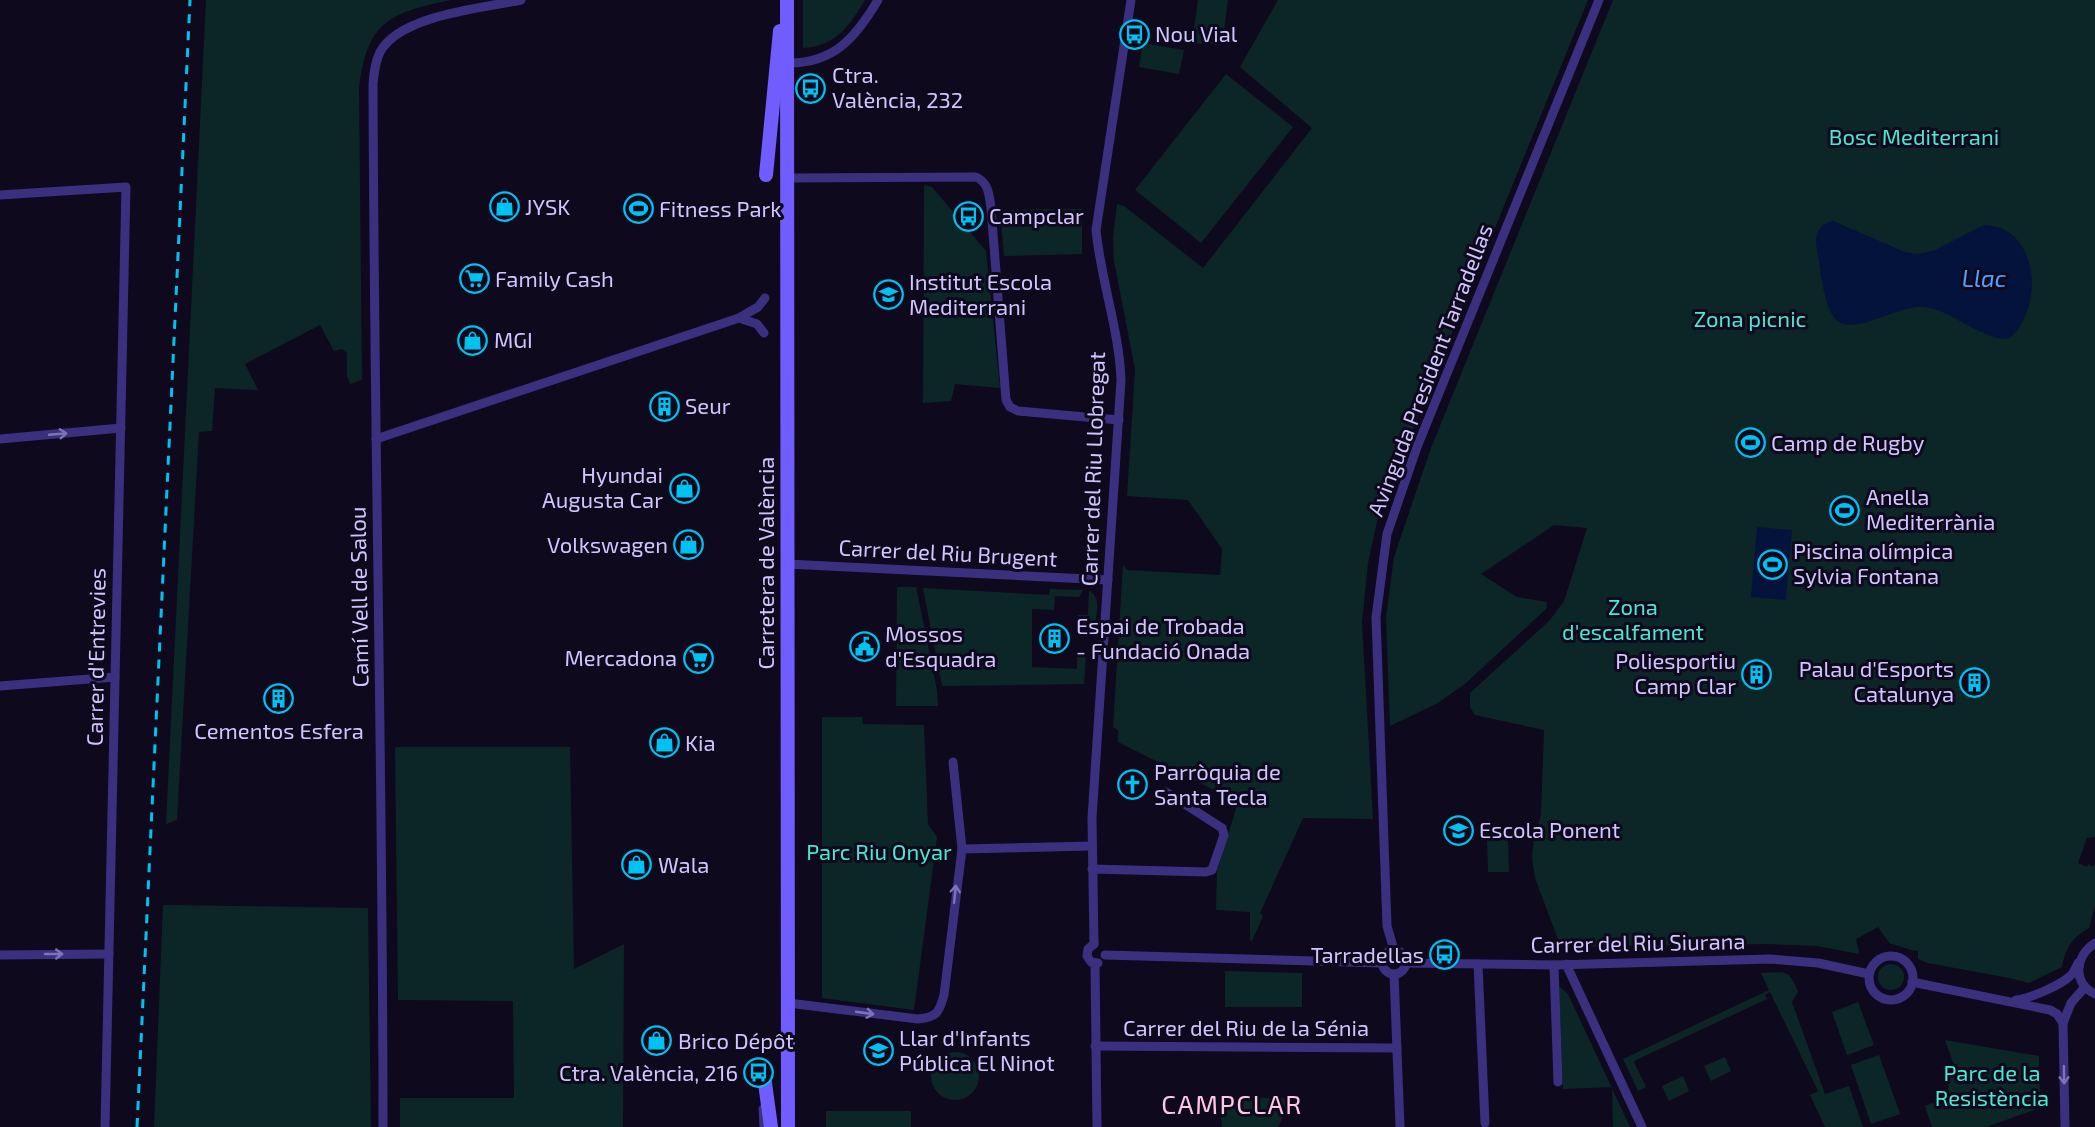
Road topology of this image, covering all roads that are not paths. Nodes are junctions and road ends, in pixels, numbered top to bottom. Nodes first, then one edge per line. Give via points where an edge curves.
1 (521, 0) edge
2 (780, 0) edge
3 (788, 0) edge
4 (878, 0) edge
5 (1131, 0) edge
6 (1599, 0) edge
7 (780, 29) junction
8 (787, 63) junction
9 (766, 175) dead end
10 (787, 178) junction
11 (0, 195) edge
12 (765, 298) dead end
13 (739, 318) junction
14 (765, 333) dead end
15 (1119, 420) junction
16 (121, 428) junction
17 (0, 439) edge
18 (376, 439) junction
19 (787, 564) junction
20 (1108, 580) junction
21 (115, 677) junction
22 (0, 686) edge
23 (954, 762) dead end
24 (1166, 792) dead end
25 (1092, 846) junction
26 (962, 849) junction
27 (1092, 869) junction
28 (1094, 944) junction
29 (2095, 944) edge
30 (1394, 950) junction
31 (109, 954) junction
32 (0, 955) edge
33 (1105, 955) junction
34 (1095, 963) junction
35 (1383, 963) junction
36 (1406, 963) junction
37 (2079, 963) junction
38 (1478, 964) junction
39 (1566, 964) junction
40 (1554, 965) junction
41 (1394, 974) junction
42 (1869, 974) junction
43 (2062, 981) junction
44 (1912, 982) junction
45 (2083, 984) junction
46 (2095, 994) edge
47 (2008, 1000) junction
48 (788, 1003) junction
49 (2063, 1023) junction
50 (1095, 1046) junction
51 (1397, 1048) junction
52 (1558, 1082) dead end
53 (765, 1083) joint
54 (1485, 1124) dead end
55 (105, 1127) edge
56 (384, 1127) edge
57 (764, 1127) edge
58 (771, 1127) edge
59 (779, 1127) edge
60 (788, 1127) edge
61 (1097, 1127) edge
62 (1400, 1127) edge
63 (1642, 1127) edge
64 (2065, 1127) edge

1 - 18 street, Camí Vell de Salou via 423,21 404,29 381,51 375,66
2 - 7 main road, Carretera de València
3 - 8 main road, Carretera de València
4 - 8 street via 859,29 840,48 809,62
5 - 15 street, Carrer del Riu Llobregat via 1096,230 1119,350
6 - 30 street, Avinguda President Tarradellas via 1417,447 1387,534 1376,617 1387,926
7 - 9 main road
7 - 59 main road, Carretera de València
8 - 10 main road, Carretera de València
10 - 15 street via 982,180 991,208 1006,399 1010,407 1018,411
10 - 19 main road, Carretera de València
11 - 16 street, Carrer d'Entrevies via 126,187
12 - 13 street
13 - 14 street via 757,324
13 - 18 street
15 - 20 street, Carrer del Riu Llobregat
17 -> 16 street
16 - 21 street, Carrer d'Entrevies
18 - 56 street, Camí Vell de Salou
19 - 20 street, Carrer del Riu Brugent
19 - 48 main road, Carretera de València
20 - 25 street, Carrer del Riu Llobregat
21 - 22 street
21 - 31 street, Carrer d'Entrevies
23 - 26 street
24 - 27 street via 1222,828 1224,835 1212,870
25 - 26 street
25 - 27 street, Carrer del Riu Llobregat
48 -> 26 street via 918,1019 934,1016 944,995
27 - 28 street, Carrer del Riu Llobregat
28 - 33 street via 1102,947
28 - 34 street via 1086,952 1088,960
29 - 37 street via 2087,948
30 - 35 street via 1385,955
30 - 36 street via 1402,953
32 -> 31 street
31 - 55 street, Carrer d'Entrevies
33 - 34 street
33 - 35 street
34 - 50 street
35 - 41 street
36 - 38 street, Carrer del Riu Siurana
36 - 41 street via 1403,971
37 - 43 street
37 - 45 street
38 - 40 street, Carrer del Riu Siurana
38 - 54 street
39 - 40 street, Carrer del Riu Siurana
39 - 42 street, Carrer del Riu Siurana via 1770,959 1818,963
39 - 63 street
40 - 52 street
41 - 51 street
42 - 44 street via 1877,961 1891,957 1905,962
42 - 44 street via 1871,988 1883,999 1900,998
43 - 45 street via 2072,979
43 - 47 street via 2021,1000
44 - 47 street
45 - 46 street
45 - 49 street
47 - 49 street via 2050,1010
48 - 60 main road, Carretera de València
49 -> 64 street
50 - 51 street, Carrer del Riu de la Sénia
50 - 61 street
51 - 62 street
53 - 57 street
53 - 58 main road

